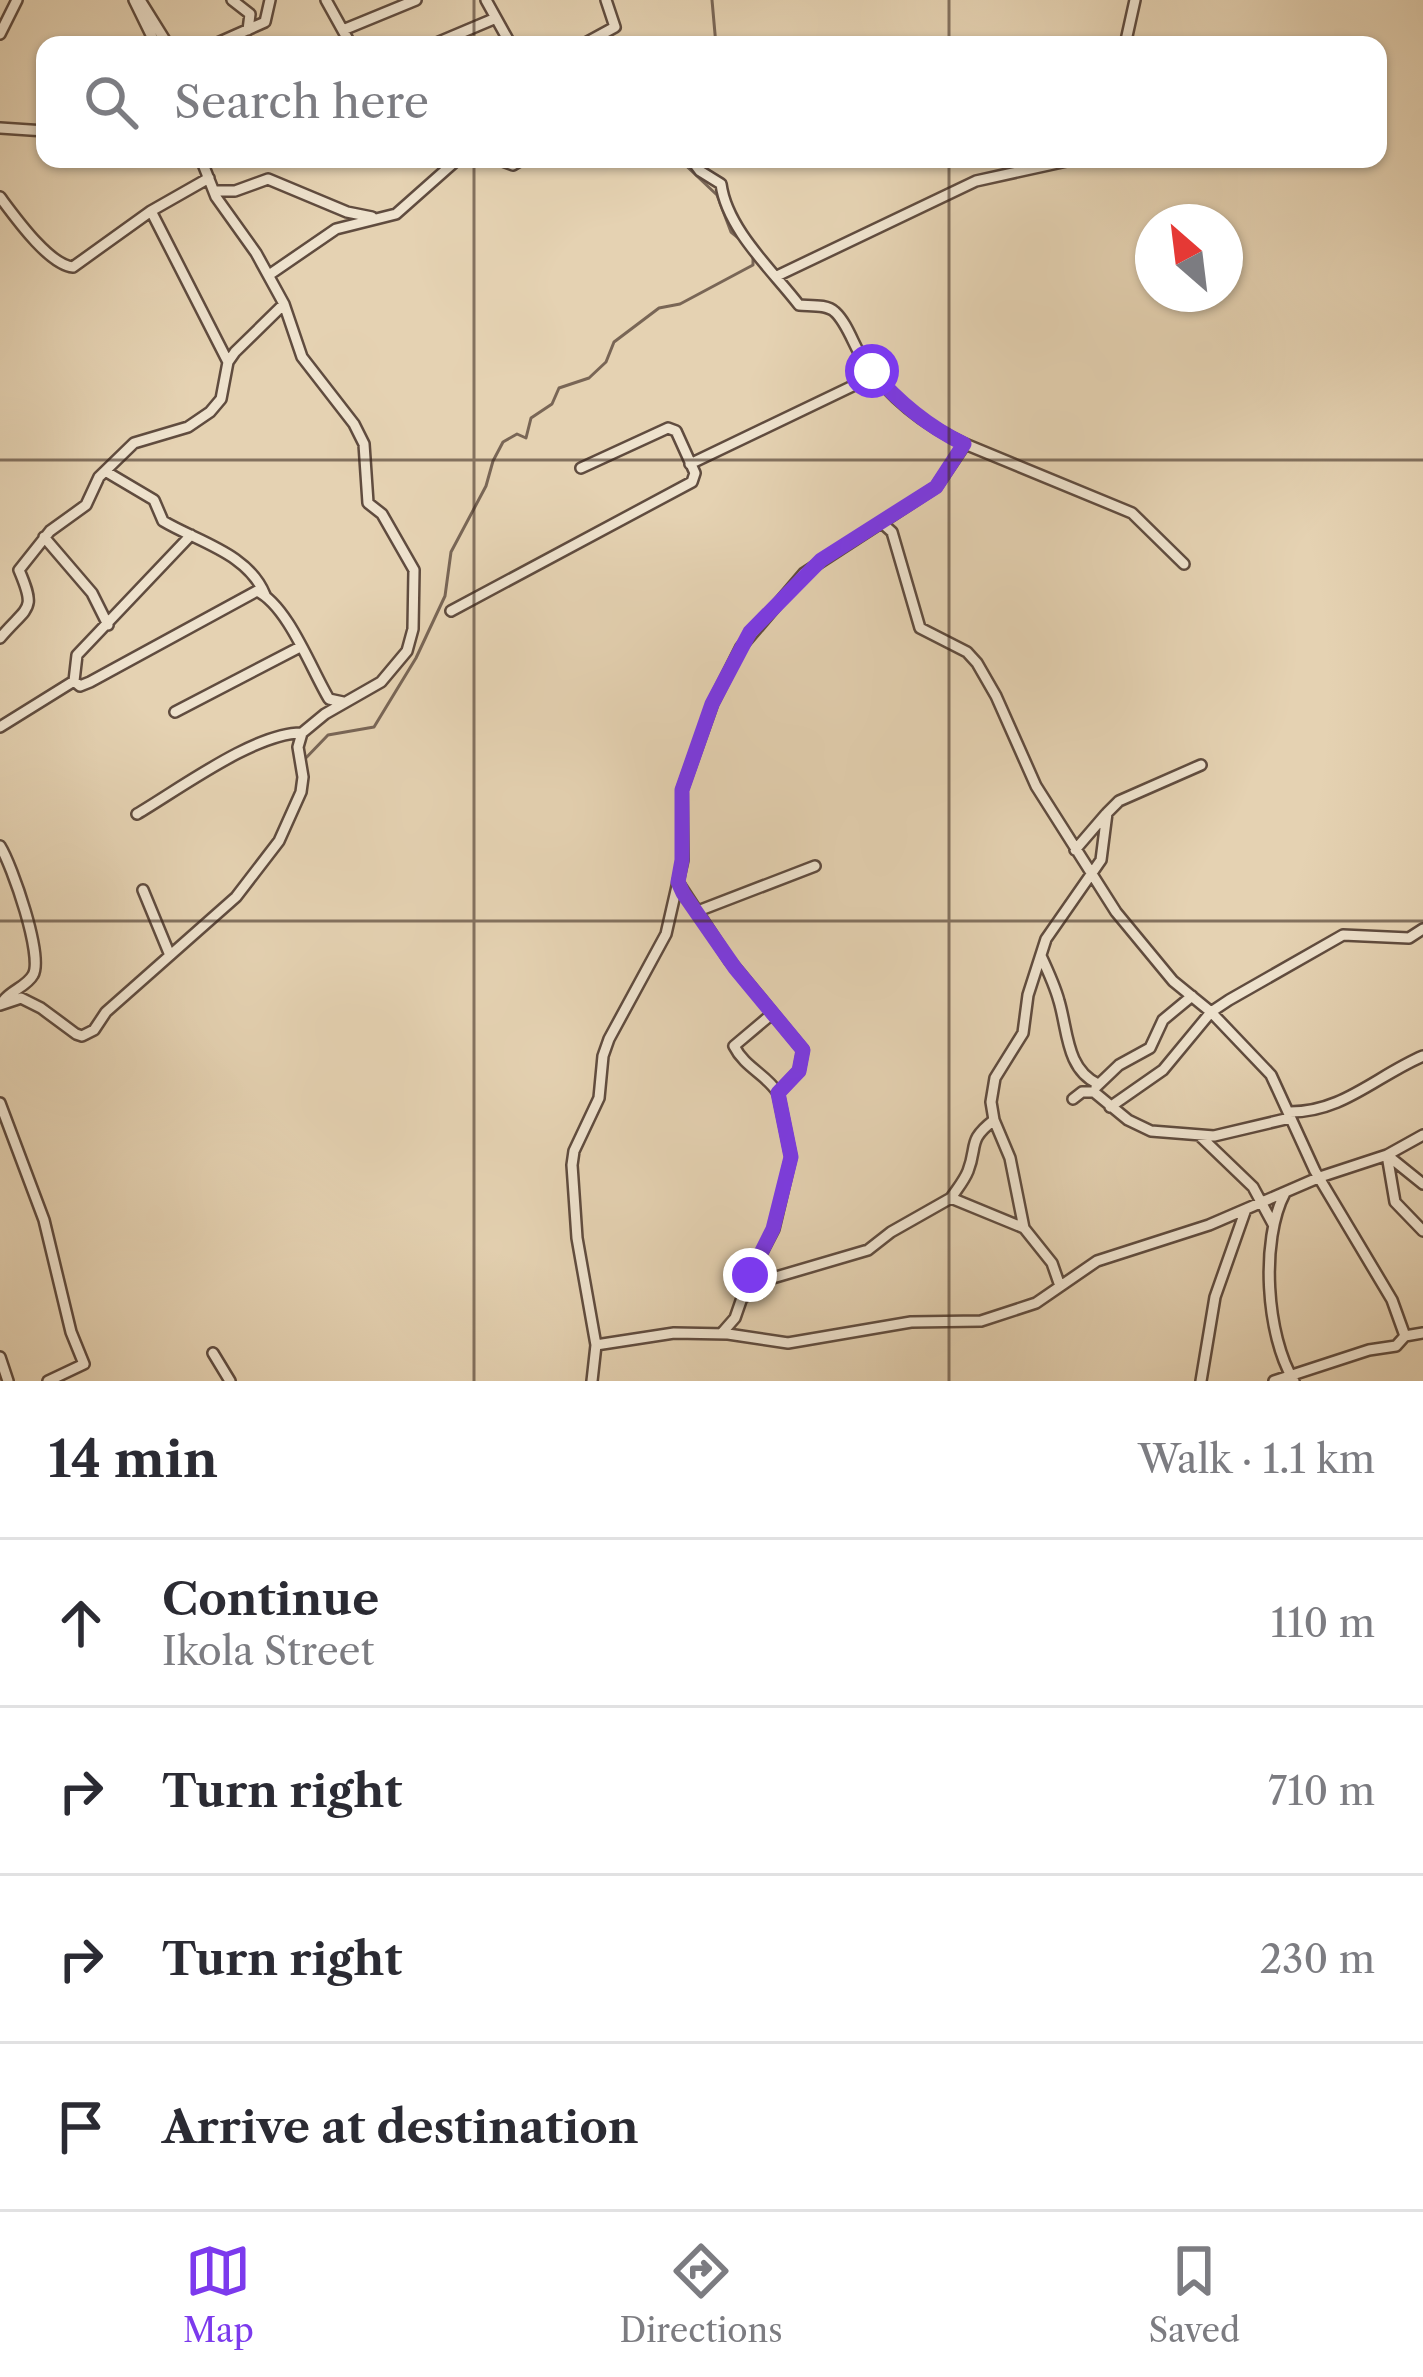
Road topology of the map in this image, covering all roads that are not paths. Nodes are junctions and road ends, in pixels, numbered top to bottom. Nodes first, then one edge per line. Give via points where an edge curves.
1 (17, 0) edge
2 (137, 0) edge
3 (232, 0) edge
4 (270, 0) edge
5 (326, 0) edge
6 (416, 0) edge
7 (487, 0) edge
8 (606, 0) edge
9 (1135, 0) edge
10 (496, 18) junction
11 (248, 30) junction
12 (344, 30) junction
13 (0, 34) edge
14 (152, 36) edge
15 (162, 36) edge
16 (234, 36) edge
17 (347, 36) edge
18 (453, 36) edge
19 (507, 36) edge
20 (598, 36) edge
21 (1127, 36) edge
22 (0, 128) edge
23 (36, 130) edge
24 (205, 168) edge
25 (439, 168) edge
26 (448, 168) edge
27 (698, 168) edge
28 (1035, 168) edge
29 (441, 174) junction
30 (209, 178) junction
31 (214, 191) junction
32 (0, 197) edge
33 (151, 211) junction
34 (379, 218) junction
35 (269, 275) junction
36 (777, 276) junction
37 (284, 304) junction
38 (228, 362) junction
39 (872, 371) junction
40 (964, 444) junction
41 (690, 464) junction
42 (581, 468) dead end
43 (105, 471) junction
44 (882, 523) junction
45 (191, 535) junction
46 (44, 537) junction
47 (1184, 564) dead end
48 (266, 595) junction
49 (452, 611) dead end
50 (108, 625) junction
51 (0, 638) edge
52 (300, 647) junction
53 (74, 681) junction
54 (348, 701) junction
55 (175, 712) dead end
56 (0, 727) edge
57 (302, 733) junction
58 (1201, 765) dead end
59 (1107, 813) junction
60 (137, 814) dead end
61 (0, 846) edge
62 (1075, 850) junction
63 (815, 866) dead end
64 (1093, 878) junction
65 (678, 882) junction
66 (143, 890) dead end
67 (698, 911) junction
68 (1423, 929) edge
69 (170, 953) junction
70 (1041, 956) junction
71 (1192, 996) junction
72 (0, 1004) edge
73 (1211, 1012) junction
74 (772, 1013) junction
75 (1423, 1056) edge
76 (1096, 1088) junction
77 (778, 1093) junction
78 (1073, 1099) dead end
79 (0, 1102) edge
80 (1110, 1107) junction
81 (1289, 1115) junction
82 (994, 1120) junction
83 (1195, 1132) junction
84 (1423, 1135) edge
85 (1387, 1155) junction
86 (1320, 1177) junction
87 (1423, 1184) edge
88 (1285, 1193) junction
89 (951, 1198) junction
90 (1262, 1202) junction
91 (1246, 1209) junction
92 (1273, 1225) junction
93 (1024, 1228) junction
94 (1423, 1231) edge
95 (1060, 1286) junction
96 (740, 1301) junction
97 (721, 1334) junction
98 (1423, 1334) edge
99 (1405, 1336) junction
100 (596, 1345) junction
101 (213, 1353) dead end
102 (0, 1357) edge
103 (1292, 1378) edge
104 (8, 1381) edge
105 (48, 1381) edge
106 (230, 1381) edge
107 (592, 1381) edge
108 (1201, 1381) edge
109 (1274, 1381) edge

1 - 13 street
2 - 14 street
2 - 15 street
3 - 11 street via 250,14
4 - 11 street via 267,20
5 - 12 street
6 - 12 street
7 - 10 street
8 - 20 street via 615,27
9 - 21 street
10 - 18 street
10 - 19 street
11 - 16 street
12 - 17 street
22 - 23 street
24 - 30 street
25 - 29 street
26 - 29 street
27 - 36 street via 721,184 740,227
28 - 36 street via 976,181
29 - 34 street via 407,207
30 - 31 street
30 - 33 street
31 - 34 street via 268,178
31 - 35 street
32 - 33 street via 66,267
33 - 38 street
34 - 35 street via 335,229
35 - 37 street
36 - 39 street via 799,305 835,312
37 - 38 street
37 - 54 street via 302,357 364,444 368,503 414,570 407,651 381,682
38 - 43 street via 221,399 201,420 134,443
39 - 40 street via 902,405
39 - 41 street
40 - 44 street via 936,487
40 - 47 street via 1132,513
41 - 42 street via 668,428
41 - 49 street via 692,482
43 - 45 street via 151,497 163,521
43 - 46 street via 86,506
44 - 62 street via 892,532 920,628 976,663
44 - 65 street via 806,571 741,646 682,790
45 - 48 street via 225,551
45 - 50 street
46 - 50 street
46 - 51 street via 19,570 29,602
48 - 52 street
48 - 53 street via 245,595 90,682
50 - 53 street via 77,656
52 - 54 street via 329,699
52 - 55 street
53 - 56 street
54 - 57 street
57 - 60 street via 277,734
57 - 69 street via 301,792 279,841 236,897
58 - 59 street
59 - 62 street
59 - 64 street
61 - 72 street via 35,971
62 - 64 street
63 - 67 street
64 - 70 street
64 - 71 street
65 - 67 street
65 - 100 street via 666,934 610,1039 598,1098 574,1151 574,1218
66 - 69 street
67 - 74 street
68 - 73 street via 1409,938 1343,935
69 - 72 street via 87,1034 31,1001
70 - 76 street via 1072,1057
70 - 82 street via 1023,1034 995,1078
71 - 73 street
71 - 76 street via 1163,1020 1150,1048
73 - 80 street via 1162,1070
73 - 81 street via 1270,1075
74 - 77 street via 803,1050 799,1071
74 - 77 street via 734,1046
75 - 81 street via 1348,1100
76 - 78 street
76 - 80 street
77 - 96 street via 791,1157 773,1229
79 - 105 street via 44,1220 83,1364
80 - 83 street via 1141,1128
81 - 83 street via 1214,1136
81 - 86 street
82 - 89 street via 978,1132
82 - 93 street
83 - 90 street
84 - 85 street
85 - 86 street
85 - 87 street
85 - 94 street via 1395,1202
86 - 88 street
86 - 99 street
88 - 90 street
88 - 92 street
89 - 93 street
89 - 96 street via 868,1250 759,1282
90 - 91 street
90 - 92 street
91 - 95 street via 1096,1262
91 - 108 street via 1215,1297
92 - 103 street via 1278,1345
93 - 95 street
95 - 97 street via 1021,1311 981,1321 911,1322 788,1343
96 - 97 street
97 - 100 street
98 - 99 street
99 - 103 street via 1396,1346
100 - 107 street
101 - 106 street
102 - 104 street
103 - 109 street

